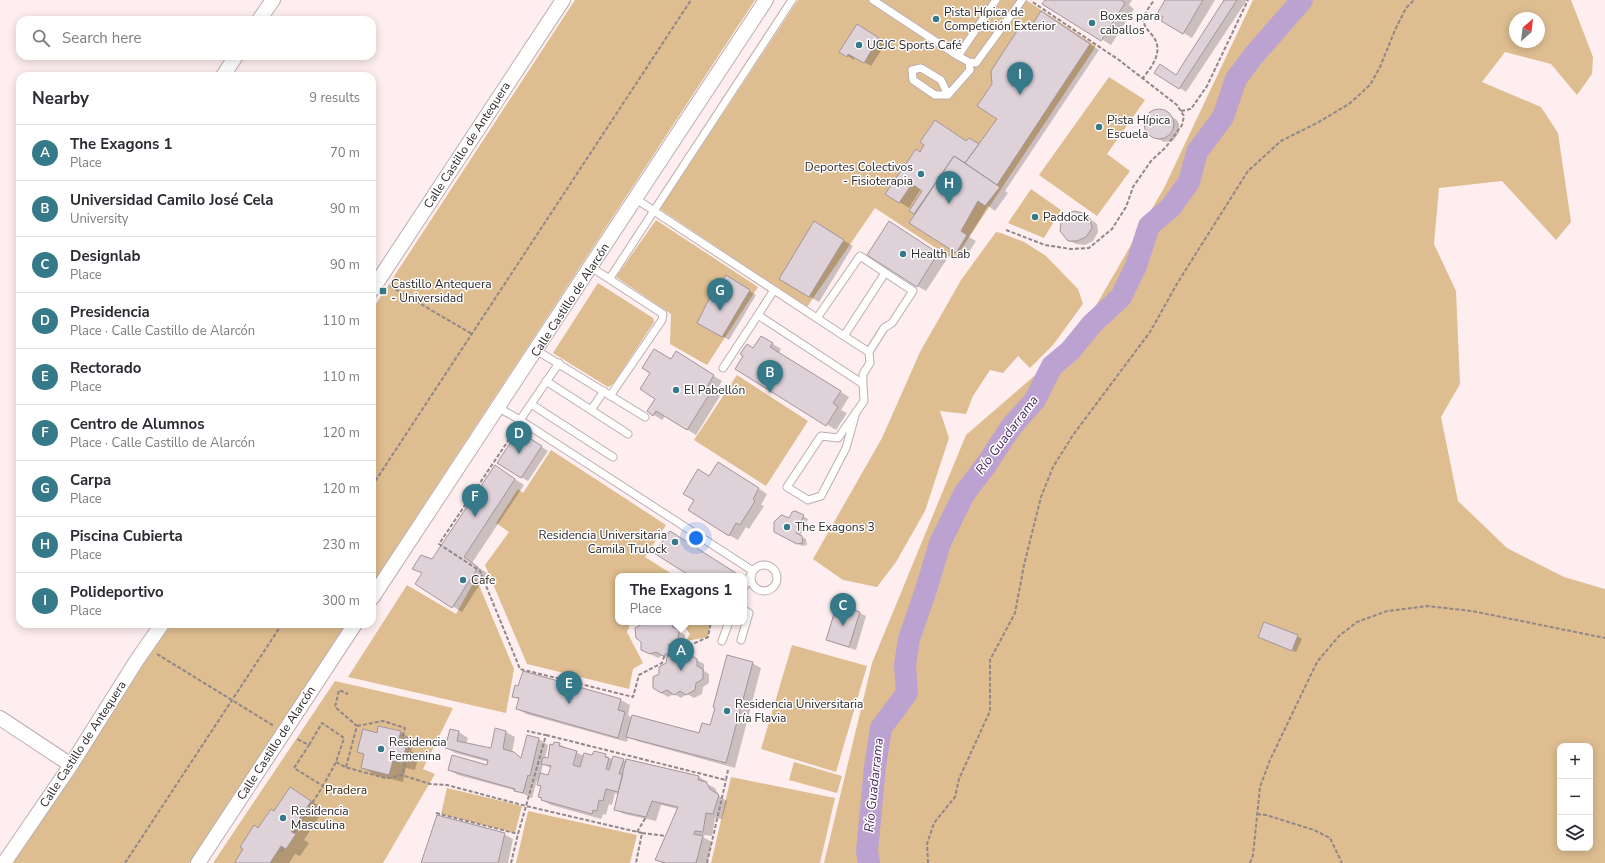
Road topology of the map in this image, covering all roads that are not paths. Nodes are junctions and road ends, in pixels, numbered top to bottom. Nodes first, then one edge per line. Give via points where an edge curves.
1 (273, 0) edge
2 (563, 0) edge
3 (766, 0) edge
4 (792, 0) edge
5 (872, 0) edge
6 (996, 0) edge
7 (1022, 0) edge
8 (262, 16) edge
9 (958, 56) junction
10 (233, 60) edge
11 (969, 62) junction
12 (225, 72) edge
13 (948, 95) junction
14 (636, 199) junction
15 (654, 211) junction
16 (591, 267) junction
17 (885, 273) junction
18 (610, 278) junction
19 (376, 284) edge
20 (774, 290) junction
21 (758, 315) junction
22 (817, 318) junction
23 (844, 336) junction
24 (536, 350) junction
25 (869, 352) junction
26 (559, 363) junction
27 (723, 368) dead end
28 (546, 381) junction
29 (863, 384) junction
30 (604, 391) junction
31 (610, 396) junction
32 (531, 404) junction
33 (499, 408) junction
34 (591, 410) junction
35 (856, 412) junction
36 (645, 417) dead end
37 (520, 420) junction
38 (628, 434) dead end
39 (612, 457) dead end
40 (747, 582) edge
41 (376, 592) edge
42 (728, 625) edge
43 (745, 625) edge
44 (159, 628) edge
45 (352, 628) edge
46 (741, 640) dead end
47 (722, 641) dead end
48 (0, 718) edge
49 (71, 765) junction
50 (4, 863) edge
51 (198, 863) edge

1 - 8 street
2 - 19 street, Calle Castillo de Antequera
3 - 14 street, Calle Castillo de Alarcón
4 - 15 lane
5 - 9 lane
6 - 9 lane
7 - 11 lane via 976,63
9 - 11 lane
10 - 12 street
11 - 13 lane via 970,70
13 - 13 lane via 941,80 921,68 912,70 913,80 934,94
14 - 15 lane
14 - 16 street, Calle Castillo de Alarcón
15 - 18 lane
15 - 20 lane
16 - 18 lane
16 - 24 street, Calle Castillo de Alarcón
17 - 22 lane via 860,256
17 - 23 lane
17 - 25 lane via 913,291
18 - 31 lane via 663,314 662,320
20 - 21 lane
20 - 22 lane
21 - 27 lane
21 - 29 lane
22 - 23 lane
23 - 25 lane
24 - 26 lane
24 - 33 street, Calle Castillo de Alarcón
25 - 29 lane via 870,363 863,374
26 - 28 lane
26 - 30 lane
28 - 32 lane
28 - 34 lane
29 - 35 lane via 864,401
30 - 31 lane
30 - 34 lane
31 - 36 lane
32 - 37 lane
32 - 39 lane
33 - 37 lane
33 - 41 street, Calle Castillo de Alarcón
34 - 38 lane
35 - 35 lane via 838,438 821,436 787,486 808,500 821,496 846,448
37 - 40 lane via 753,571
42 - 47 lane
43 - 46 lane
44 - 49 street, Calle Castillo de Antequera
45 - 51 street, Calle Castillo de Alarcón
48 - 49 street
49 - 50 street, Calle Castillo de Antequera

